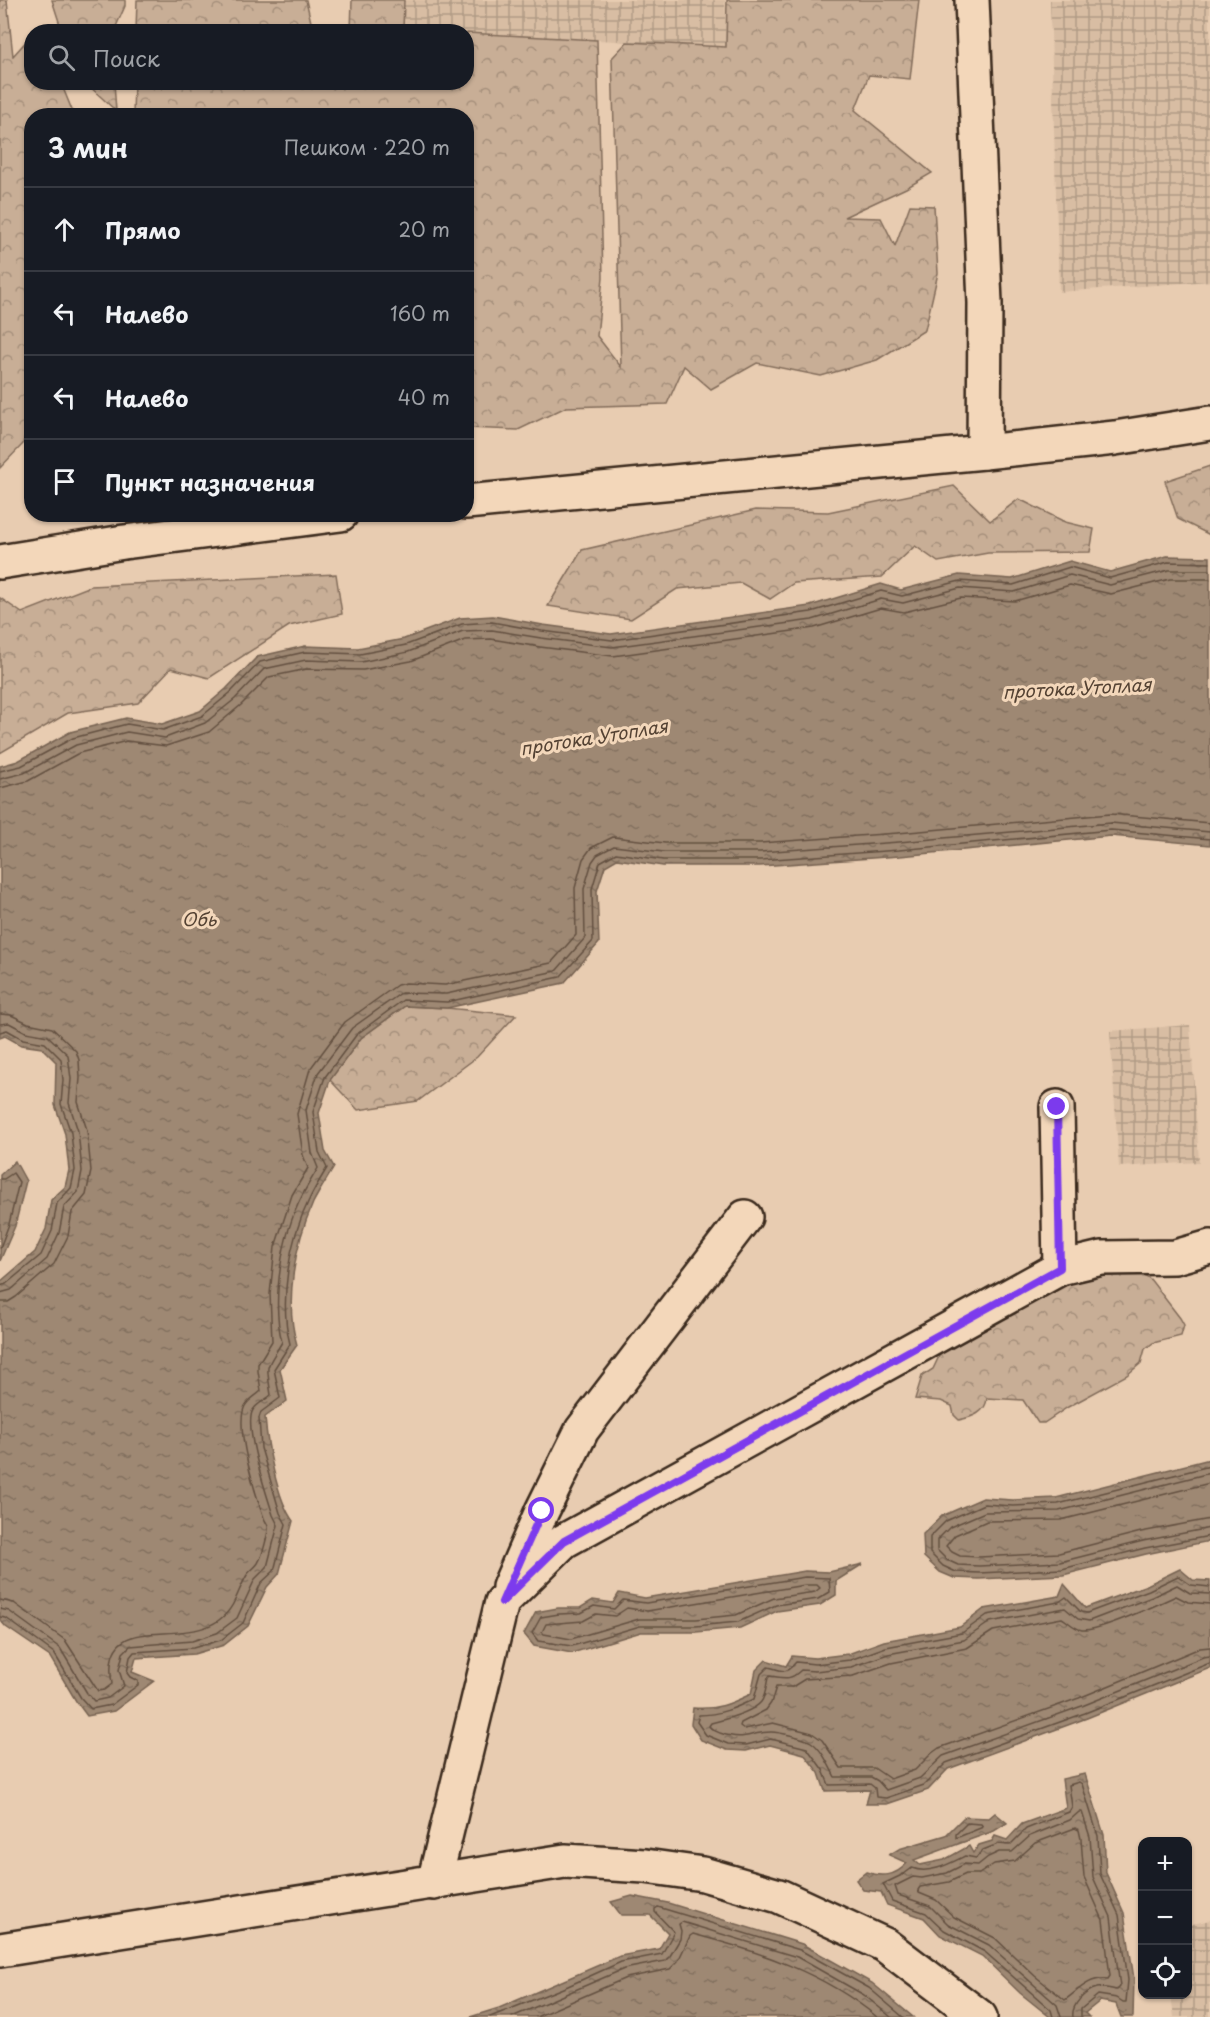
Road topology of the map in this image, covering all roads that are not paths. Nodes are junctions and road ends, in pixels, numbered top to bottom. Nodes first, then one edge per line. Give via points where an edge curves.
1 (972, 0) edge
2 (1210, 423) edge
3 (984, 452) junction
4 (474, 501) edge
5 (279, 522) edge
6 (0, 562) edge
7 (1057, 1107) dead end
8 (745, 1217) dead end
9 (1210, 1247) edge
10 (1060, 1268) junction
11 (502, 1602) junction
12 (434, 1883) junction
13 (0, 1950) edge
14 (980, 2017) edge

1 - 3 street via 985,303
2 - 3 street
3 - 4 street
5 - 6 street
7 - 10 street
8 - 11 street via 582,1430
9 - 10 street via 1175,1257 1102,1258
10 - 11 street via 564,1541
11 - 12 street
12 - 13 street
12 - 14 street via 565,1861 703,1874 779,1896 885,1945

